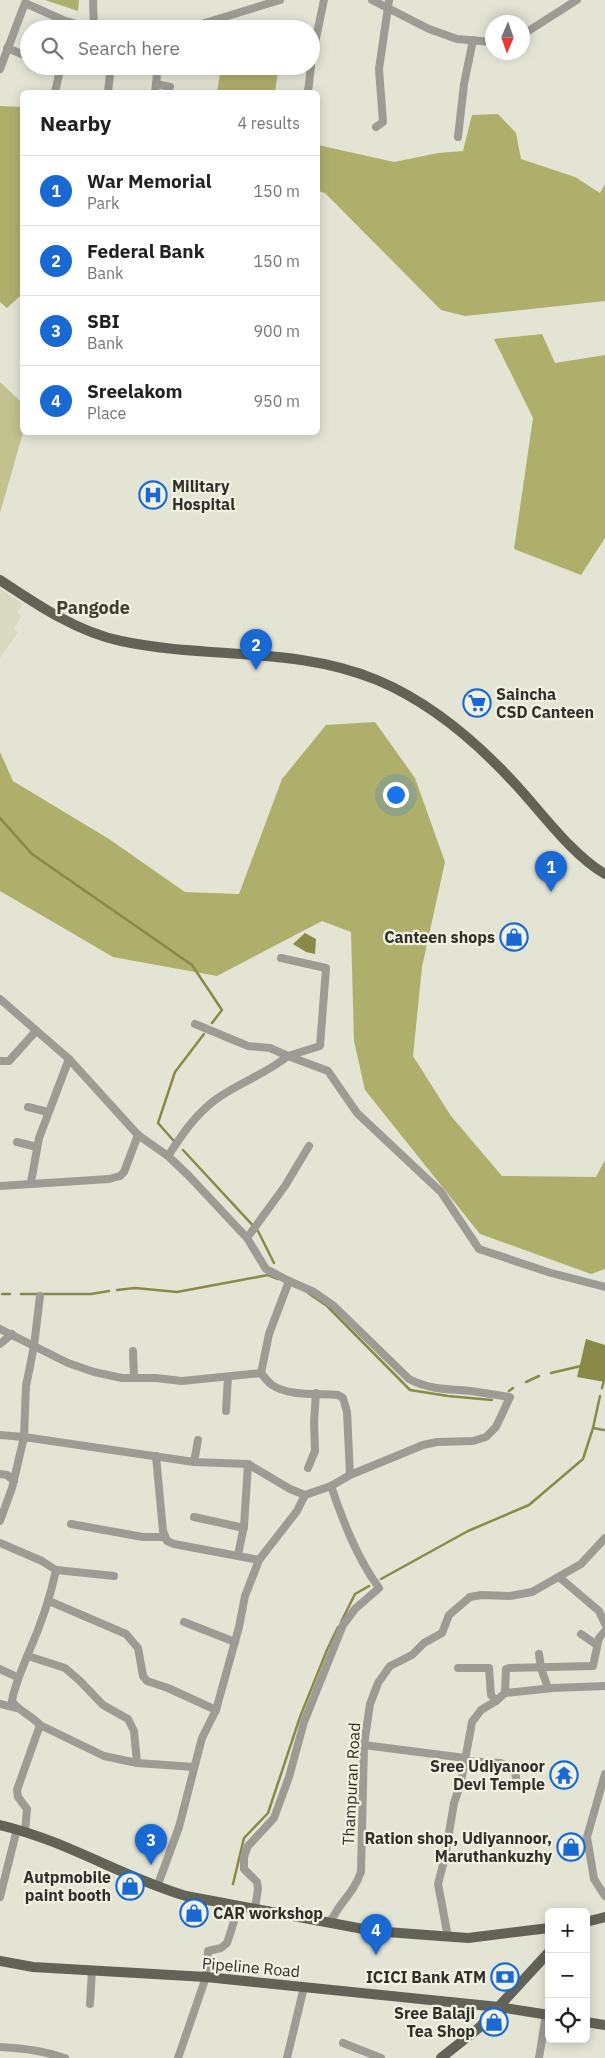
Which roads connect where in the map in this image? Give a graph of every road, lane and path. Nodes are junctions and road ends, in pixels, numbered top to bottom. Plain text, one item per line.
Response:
1 (93, 0) edge
2 (280, 0) edge
3 (324, 0) edge
4 (372, 0) edge
5 (577, 0) edge
6 (251, 4) edge
7 (388, 4) edge
8 (63, 20) edge
9 (94, 20) edge
10 (217, 20) edge
11 (320, 20) edge
12 (530, 30) edge
13 (473, 40) junction
14 (485, 41) edge
15 (8, 48) junction
16 (20, 53) edge
17 (0, 69) edge
18 (59, 75) edge
19 (110, 75) edge
20 (157, 75) edge
21 (310, 75) edge
22 (170, 87) dead end
23 (156, 88) edge
24 (55, 90) edge
25 (108, 90) edge
26 (308, 90) edge
27 (376, 127) dead end
28 (458, 137) dead end
29 (0, 580) edge
30 (605, 874) edge
31 (281, 958) dead end
32 (0, 999) edge
33 (195, 1024) dead end
34 (36, 1031) junction
35 (288, 1056) junction
36 (69, 1060) junction
37 (0, 1061) edge
38 (28, 1107) dead end
39 (48, 1112) junction
40 (138, 1136) junction
41 (17, 1142) dead end
42 (309, 1146) dead end
43 (38, 1147) junction
44 (168, 1156) junction
45 (31, 1182) junction
46 (0, 1186) edge
47 (247, 1238) junction
48 (289, 1281) junction
49 (605, 1287) edge
50 (40, 1296) dead end
51 (0, 1328) edge
52 (12, 1334) junction
53 (0, 1344) edge
54 (34, 1346) junction
55 (132, 1351) dead end
56 (261, 1374) junction
57 (228, 1377) junction
58 (134, 1378) junction
59 (316, 1393) junction
60 (226, 1411) dead end
61 (0, 1435) edge
62 (24, 1437) junction
63 (198, 1440) dead end
64 (156, 1456) junction
65 (194, 1462) junction
66 (248, 1464) junction
67 (308, 1468) dead end
68 (0, 1474) edge
69 (350, 1475) junction
70 (14, 1481) junction
71 (331, 1486) junction
72 (305, 1495) junction
73 (194, 1517) dead end
74 (0, 1521) edge
75 (71, 1524) dead end
76 (244, 1528) junction
77 (165, 1537) junction
78 (605, 1538) edge
79 (0, 1543) edge
80 (238, 1555) junction
81 (259, 1560) junction
82 (56, 1570) junction
83 (114, 1576) dead end
84 (559, 1577) junction
85 (49, 1600) junction
86 (184, 1622) dead end
87 (605, 1624) edge
88 (605, 1631) edge
89 (580, 1634) dead end
90 (235, 1642) junction
91 (597, 1644) junction
92 (539, 1654) dead end
93 (28, 1656) junction
94 (0, 1668) edge
95 (458, 1668) dead end
96 (541, 1668) junction
97 (17, 1676) junction
98 (605, 1686) edge
99 (548, 1688) junction
100 (505, 1693) junction
101 (496, 1701) junction
102 (0, 1704) edge
103 (17, 1708) junction
104 (216, 1710) junction
105 (40, 1725) junction
106 (364, 1745) junction
107 (464, 1759) junction
108 (137, 1764) junction
109 (194, 1768) junction
110 (605, 1774) edge
111 (517, 1786) dead end
112 (0, 1825) edge
113 (21, 1830) junction
114 (157, 1887) junction
115 (605, 1896) edge
116 (0, 1897) edge
117 (239, 1906) junction
118 (255, 1908) junction
119 (605, 1916) edge
120 (590, 1921) edge
121 (330, 1922) junction
122 (545, 1928) edge
123 (448, 1937) junction
124 (548, 1953) edge
125 (0, 1961) edge
126 (92, 1970) junction
127 (206, 1977) junction
128 (304, 1987) junction
129 (90, 2004) dead end
130 (499, 2007) junction
131 (545, 2015) edge
132 (590, 2023) edge
133 (605, 2025) edge
134 (545, 2029) edge
135 (343, 2043) dead end
136 (0, 2047) edge
137 (289, 2057) edge
138 (65, 2058) edge
139 (178, 2058) edge
140 (381, 2058) edge
141 (441, 2058) edge
142 (539, 2058) edge

1 - 9 street
2 - 6 street
3 - 11 street
4 - 7 street
5 - 12 street
6 - 10 street
7 - 13 street
7 - 27 street
8 - 15 street
13 - 14 street
13 - 28 street
15 - 16 street
15 - 17 street
18 - 24 street
19 - 25 street
20 - 23 street
21 - 26 street
22 - 23 street
29 - 30 main road
31 - 35 street
32 - 34 street
33 - 35 street
34 - 36 street
34 - 37 street
35 - 44 street
35 - 49 street
36 - 39 street
36 - 40 street
38 - 39 street
39 - 43 street
40 - 44 street
40 - 45 street
41 - 43 street
42 - 47 street
43 - 45 street
44 - 47 street
45 - 46 street
47 - 48 street
48 - 56 street
48 - 69 street
50 - 54 street
51 - 52 street
52 - 53 street
52 - 54 street
54 - 58 street
54 - 62 street
55 - 58 street
56 - 57 street
56 - 59 street
57 - 58 street
57 - 60 street
59 - 67 street
59 - 69 street
61 - 62 street
62 - 64 street
62 - 70 street
63 - 65 street
64 - 65 street
64 - 77 street
65 - 66 street
66 - 72 street
66 - 76 street
68 - 70 street
69 - 71 street
70 - 74 street
71 - 72 street
71 - 118 street
72 - 81 street
73 - 76 street
75 - 77 street
76 - 80 street
77 - 80 street
78 - 84 street, Thampuran Road
79 - 82 street
80 - 81 street
81 - 90 street
82 - 83 street
82 - 85 street
84 - 87 street
84 - 106 street, Thampuran Road
85 - 93 street
85 - 104 street
86 - 90 street
88 - 91 street
89 - 91 street
90 - 104 street
91 - 96 street
92 - 96 street
93 - 97 street
93 - 108 street
94 - 97 street
95 - 101 street
96 - 99 street
96 - 100 street
97 - 103 street
98 - 99 street
99 - 100 street
100 - 101 street
101 - 107 street
102 - 103 street
103 - 105 street
104 - 109 street
105 - 108 street
105 - 113 street
106 - 107 street
106 - 121 street, Thampuran Road
107 - 111 street
107 - 123 street
108 - 109 street
109 - 114 street
110 - 115 street
112 - 113 main road
113 - 114 main road
113 - 116 street
114 - 117 main road
117 - 118 main road
117 - 127 street
118 - 121 main road
119 - 120 main road
121 - 123 main road
122 - 123 main road
124 - 130 main road
125 - 126 main road, Pipeline Road
126 - 127 main road, Pipeline Road
126 - 129 street
127 - 128 main road, Pipeline Road
127 - 139 street
128 - 130 main road, Pipeline Road
128 - 137 street
130 - 131 main road, Pipeline Road
130 - 141 main road
132 - 133 main road
134 - 142 street
135 - 140 street
136 - 138 street

